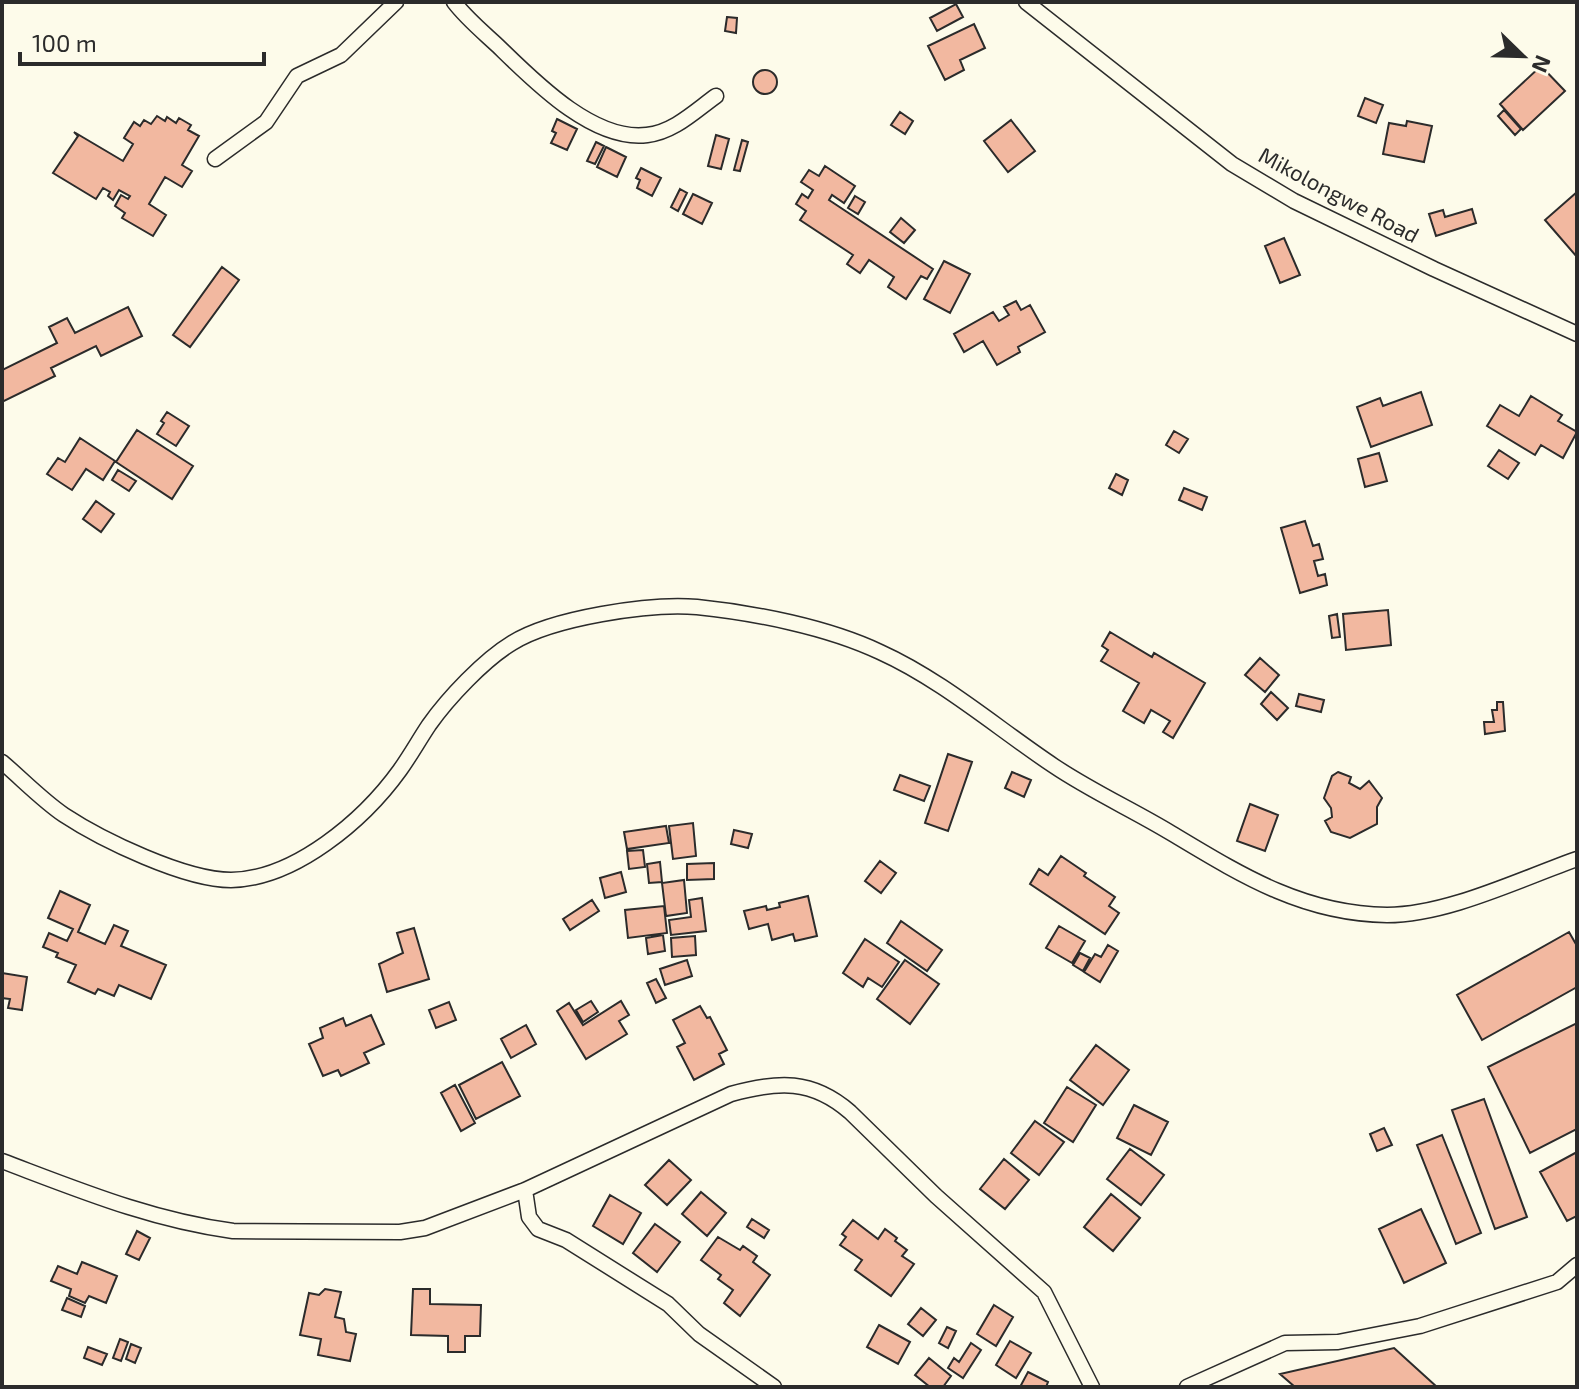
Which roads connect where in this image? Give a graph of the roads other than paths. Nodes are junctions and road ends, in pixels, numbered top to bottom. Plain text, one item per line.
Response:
1 (396, 2) edge
2 (454, 2) edge
3 (1026, 2) edge
4 (716, 96) dead end
5 (215, 159) dead end
6 (1577, 334) edge
7 (2, 762) edge
8 (1577, 859) edge
9 (2, 1161) edge
10 (525, 1190) junction
11 (1577, 1265) edge
12 (774, 1387) edge
13 (1092, 1387) edge
14 (1187, 1387) edge

1 - 5 street
2 - 4 street
3 - 6 street, Mikolongwe Road
7 - 8 street
9 - 10 street
10 - 12 street
10 - 13 street
11 - 14 street

